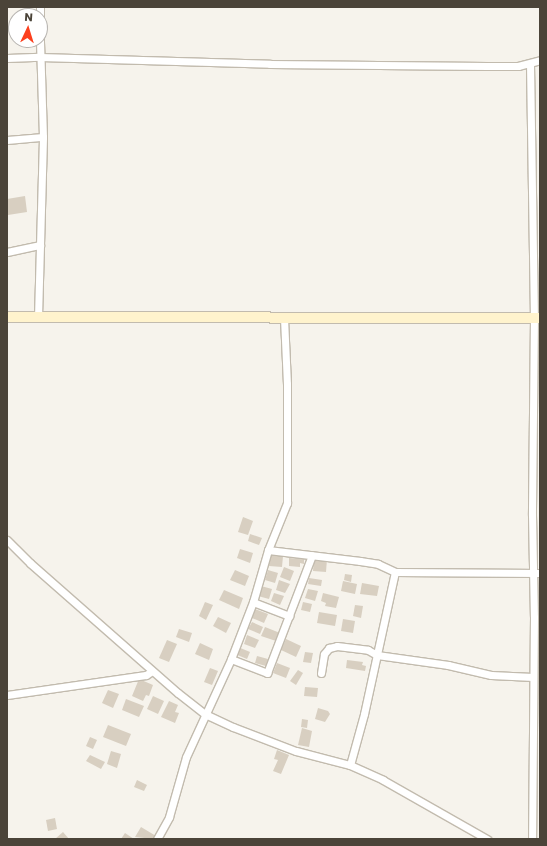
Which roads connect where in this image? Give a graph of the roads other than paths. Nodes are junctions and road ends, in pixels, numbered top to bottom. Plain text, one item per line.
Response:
1 (40, 48) edge
2 (40, 57) junction
3 (7, 58) edge
4 (540, 60) edge
5 (530, 64) junction
6 (43, 137) junction
7 (7, 140) edge
8 (40, 246) junction
9 (7, 252) edge
10 (7, 317) edge
11 (38, 317) junction
12 (284, 318) junction
13 (537, 318) edge
14 (7, 540) edge
15 (268, 550) junction
16 (312, 555) junction
17 (395, 572) junction
18 (536, 573) edge
19 (253, 602) junction
20 (289, 616) junction
21 (378, 655) junction
22 (231, 659) junction
23 (152, 671) junction
24 (321, 673) dead end
25 (533, 677) junction
26 (7, 695) edge
27 (205, 714) junction
28 (350, 765) junction
29 (157, 839) edge
30 (487, 839) edge
31 (532, 839) edge

1 - 2 street
2 - 3 street
2 - 5 street
2 - 6 street
4 - 5 street
5 - 13 street
6 - 7 street
6 - 8 street
8 - 9 street
8 - 11 street
10 - 11 street
11 - 12 street
12 - 13 street
12 - 15 street
13 - 18 street
14 - 23 street
15 - 16 street
15 - 19 street
16 - 17 street
16 - 20 street
17 - 18 street
17 - 21 street
18 - 25 street
19 - 20 street
19 - 22 street
20 - 22 street
21 - 24 street
21 - 25 street
21 - 28 street
22 - 27 street
23 - 26 street
23 - 27 street
25 - 31 street
27 - 28 street
27 - 29 street
28 - 30 street

